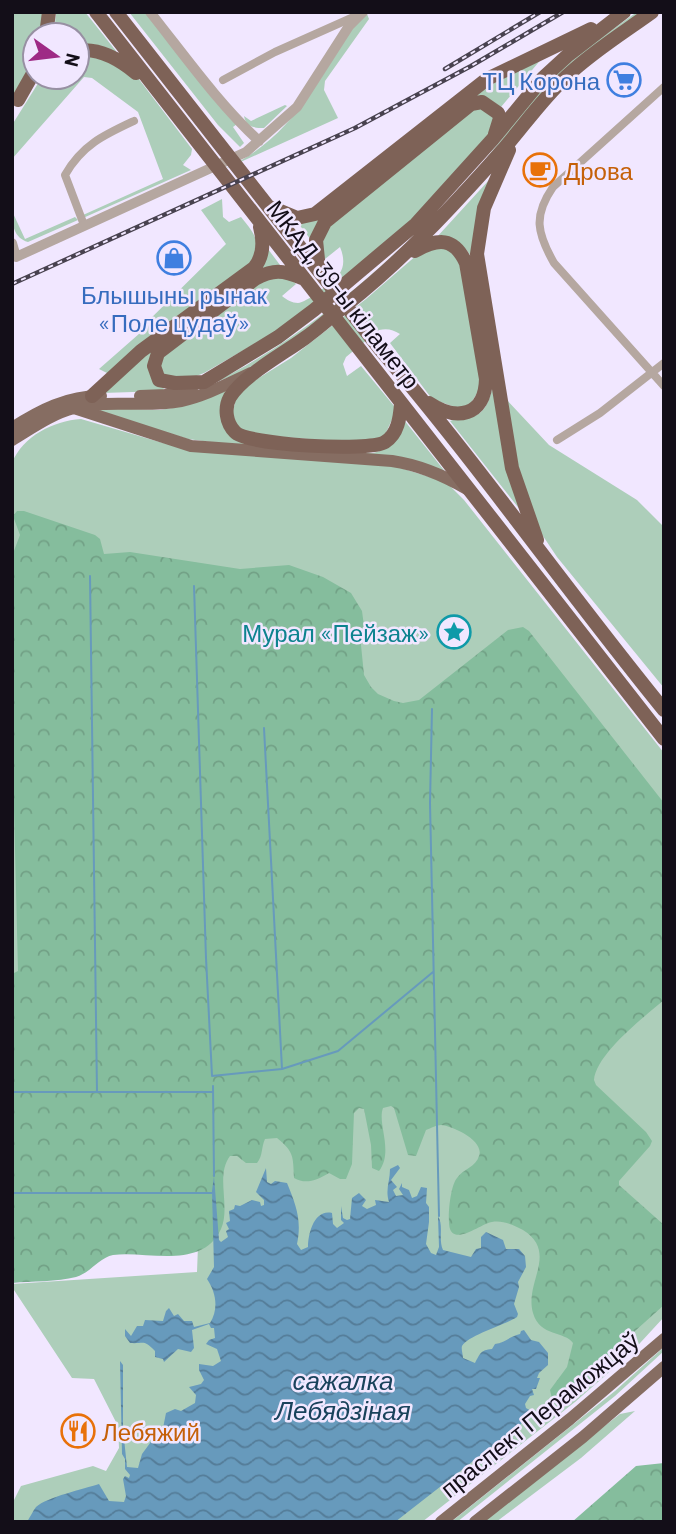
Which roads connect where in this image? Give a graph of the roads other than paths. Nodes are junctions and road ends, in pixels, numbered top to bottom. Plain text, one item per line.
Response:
1 (96, 12) edge
2 (116, 12) edge
3 (150, 12) edge
4 (652, 12) edge
5 (362, 13) edge
6 (622, 14) edge
7 (91, 51) edge
8 (223, 80) dead end
9 (664, 87) edge
10 (157, 90) junction
11 (134, 121) dead end
12 (515, 136) junction
13 (492, 140) junction
14 (260, 141) junction
15 (55, 174) dead end
16 (65, 175) junction
17 (265, 202) junction
18 (252, 215) junction
19 (84, 225) junction
20 (12, 243) edge
21 (404, 256) junction
22 (14, 257) edge
23 (320, 272) junction
24 (306, 281) junction
25 (664, 363) edge
26 (261, 368) junction
27 (651, 372) junction
28 (204, 382) junction
29 (664, 386) edge
30 (92, 396) junction
31 (422, 398) junction
32 (401, 404) junction
33 (74, 408) junction
34 (12, 428) edge
35 (12, 440) edge
36 (557, 440) dead end
37 (470, 491) junction
38 (545, 560) junction
39 (664, 710) edge
40 (664, 739) edge
41 (664, 1339) edge
42 (664, 1367) edge
43 (441, 1522) edge
44 (475, 1522) edge

1 - 10 highway, МКАД, 39-ы кіламетр
2 - 17 highway, МКАД, 39-ы кіламетр
3 - 14 street
4 - 12 highway
5 - 8 street
5 - 14 street
6 - 13 highway
6 - 17 highway
7 - 10 highway
9 - 27 street
10 - 18 highway, МКАД, 39-ы кіламетр
11 - 16 street
12 - 21 highway
12 - 38 highway
13 - 23 highway
13 - 28 highway
14 - 19 street
15 - 16 street
16 - 19 street
17 - 23 highway, МКАД, 39-ы кіламетр
18 - 24 highway, МКАД, 39-ы кіламетр
18 - 30 highway
19 - 22 street
20 - 22 street
21 - 26 highway
21 - 31 highway
23 - 31 highway, МКАД, 39-ы кіламетр
24 - 28 highway
24 - 32 highway, МКАД, 39-ы кіламетр
25 - 27 street
26 - 32 highway
26 - 33 main road
27 - 29 street
27 - 36 street
28 - 30 main road
30 - 34 main road
31 - 38 highway, МКАД, 39-ы кіламетр
32 - 37 highway, МКАД, 39-ы кіламетр
33 - 35 main road
33 - 37 main road
37 - 40 highway, МКАД, 39-ы кіламетр
38 - 39 highway, МКАД, 39-ы кіламетр
41 - 43 main road, праспект Пераможцаў
42 - 44 main road, праспект Пераможцаў

